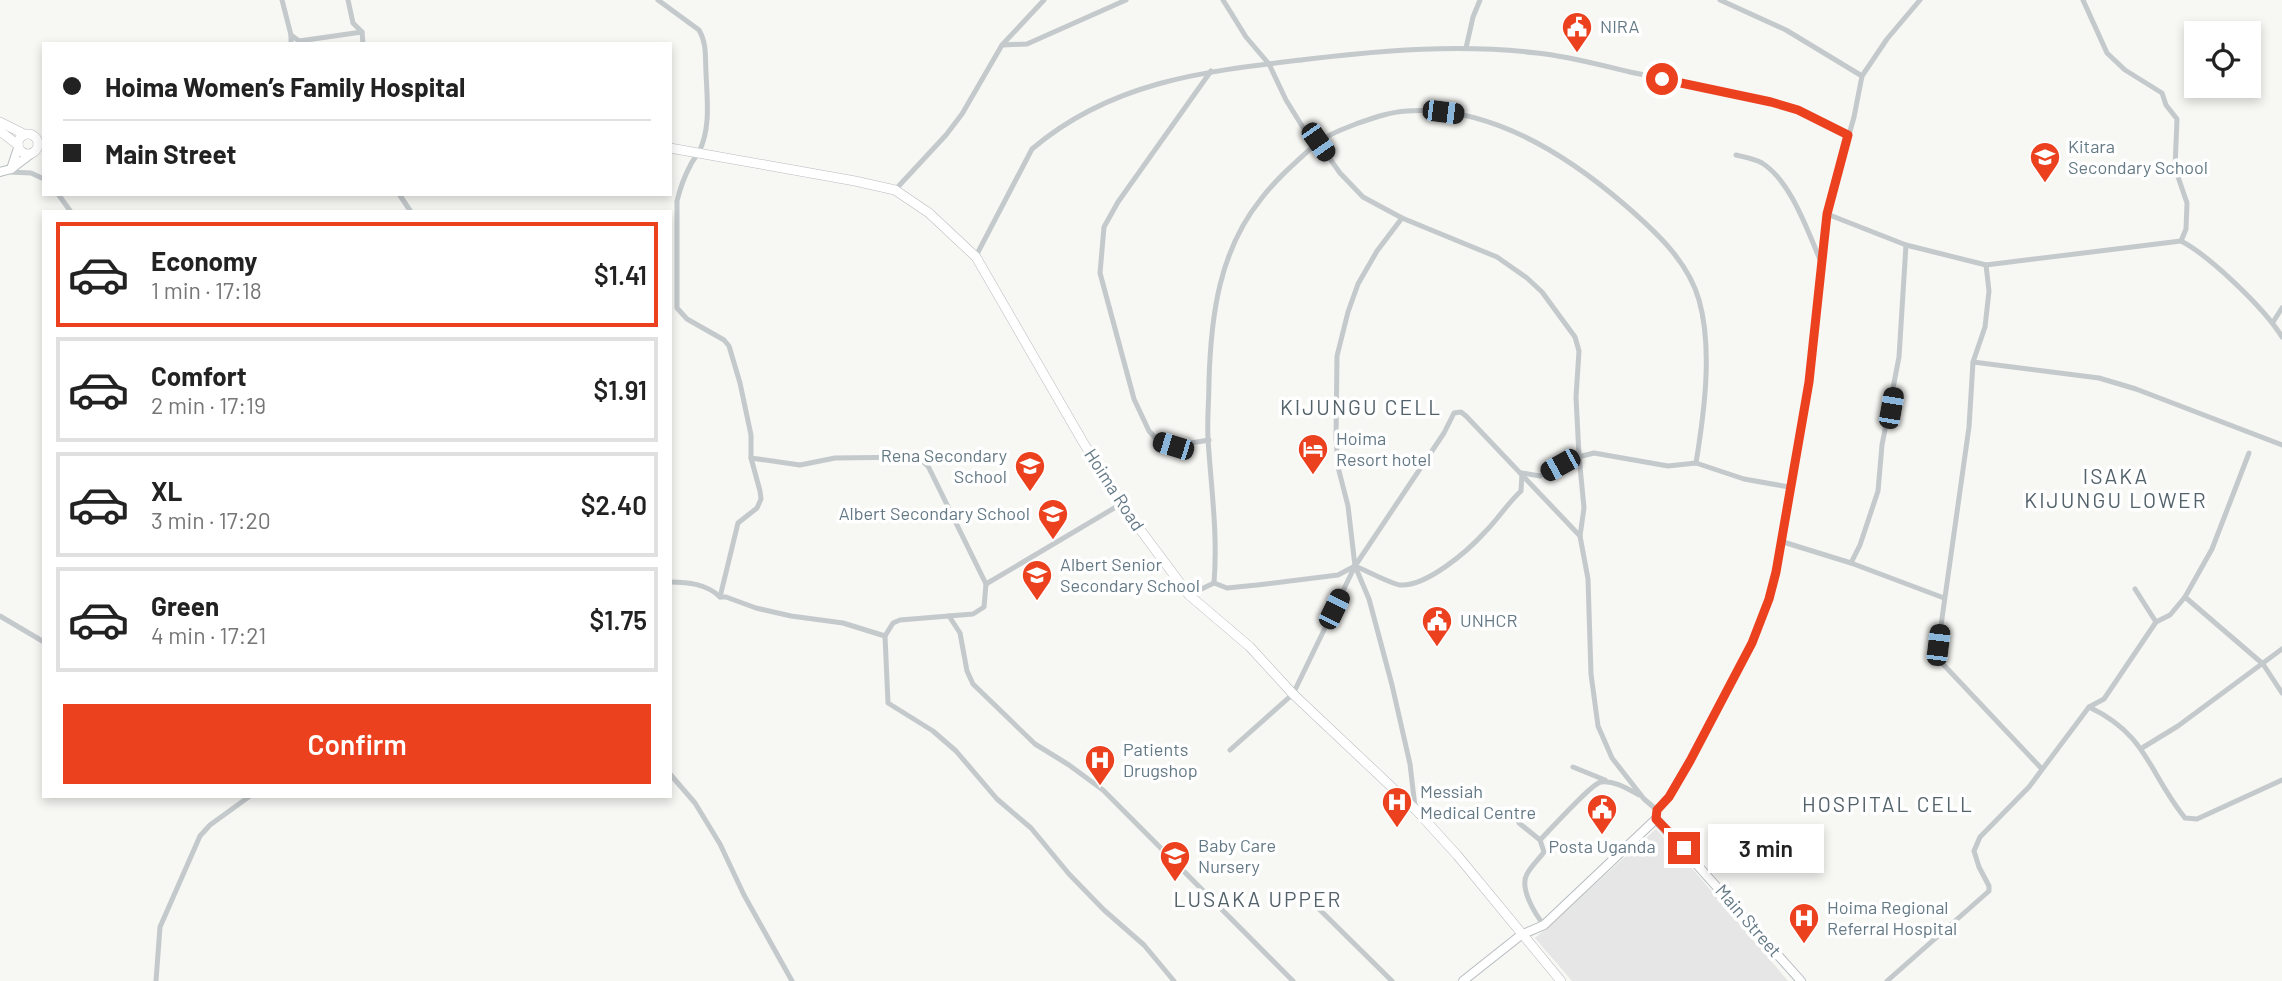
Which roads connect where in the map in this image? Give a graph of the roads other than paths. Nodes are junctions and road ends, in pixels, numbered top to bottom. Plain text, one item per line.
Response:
1 (282, 0) edge
2 (348, 0) edge
3 (658, 0) edge
4 (1044, 0) edge
5 (1126, 0) edge
6 (1223, 0) edge
7 (1480, 0) edge
8 (1720, 0) edge
9 (1920, 0) edge
10 (2083, 0) edge
11 (362, 32) junction
12 (291, 35) junction
13 (291, 42) edge
14 (363, 42) edge
15 (1002, 44) junction
16 (1466, 48) junction
17 (1269, 64) junction
18 (1211, 71) junction
19 (1862, 76) junction
20 (0, 122) edge
21 (0, 131) edge
22 (24, 134) junction
23 (1848, 135) junction
24 (1318, 142) junction
25 (18, 146) junction
26 (672, 148) edge
27 (38, 149) edge
28 (699, 153) junction
29 (1736, 155) dead end
30 (5, 171) edge
31 (42, 177) edge
32 (895, 190) junction
33 (1827, 214) junction
34 (1402, 218) junction
35 (2181, 241) junction
36 (1906, 245) junction
37 (976, 257) junction
38 (1822, 265) junction
39 (1986, 265) junction
40 (2282, 308) edge
41 (2273, 322) junction
42 (2282, 337) edge
43 (1973, 362) junction
44 (1209, 440) junction
45 (2282, 445) edge
46 (2249, 453) dead end
47 (1579, 456) junction
48 (751, 458) junction
49 (1696, 463) junction
50 (1522, 473) junction
51 (1789, 487) junction
52 (1122, 504) junction
53 (1580, 536) junction
54 (1780, 541) junction
55 (1851, 563) junction
56 (1355, 566) junction
57 (672, 582) edge
58 (1213, 583) junction
59 (986, 584) junction
60 (2135, 589) dead end
61 (1189, 596) junction
62 (720, 597) junction
63 (2186, 597) junction
64 (1944, 598) junction
65 (0, 616) edge
66 (949, 616) junction
67 (2156, 622) junction
68 (885, 636) junction
69 (42, 641) edge
70 (2282, 649) edge
71 (2263, 664) junction
72 (2282, 693) edge
73 (1293, 694) junction
74 (2089, 707) junction
75 (2142, 748) junction
76 (1230, 750) dead end
77 (1573, 767) dead end
78 (2041, 768) junction
79 (672, 776) edge
80 (2282, 780) edge
81 (1612, 782) junction
82 (1642, 796) junction
83 (247, 798) edge
84 (1416, 810) junction
85 (1656, 815) junction
86 (1519, 823) dead end
87 (1540, 840) junction
88 (1314, 904) dead end
89 (1544, 925) junction
90 (1521, 935) junction
91 (156, 981) edge
92 (792, 981) edge
93 (1174, 981) edge
94 (1293, 981) edge
95 (1392, 981) edge
96 (1463, 981) edge
97 (1561, 981) edge
98 (1801, 981) edge
99 (1887, 981) edge

1 - 12 street
2 - 11 street
3 - 28 street
4 - 15 street
5 - 15 street
6 - 17 street
7 - 16 street
8 - 19 street
9 - 19 street
10 - 35 street
11 - 12 street
11 - 14 street
12 - 13 street
15 - 32 street
16 - 17 street
16 - 23 street
17 - 18 street
17 - 24 street
18 - 37 street
18 - 44 street
19 - 23 street
20 - 22 main road
21 - 25 main road
22 - 25 main road
22 - 27 main road
23 - 33 street
24 - 34 street
24 - 44 street
24 - 49 street
25 - 27 main road
25 - 30 street
26 - 28 main road, Hoima Road
27 - 30 street
28 - 32 main road, Hoima Road
28 - 48 street
29 - 38 street
30 - 31 street
32 - 37 main road, Hoima Road
33 - 36 street
33 - 38 street
34 - 47 street
34 - 56 street
35 - 39 street
35 - 41 street
36 - 39 street
36 - 55 street
37 - 52 main road, Hoima Road
38 - 51 street
39 - 43 street
40 - 41 street
41 - 42 street
43 - 45 street
43 - 64 street
44 - 58 street
46 - 63 street
47 - 49 street
47 - 50 street
47 - 53 street
48 - 59 street
48 - 62 street
49 - 51 street
50 - 53 street
50 - 56 street
50 - 56 street
51 - 54 street
52 - 59 street
52 - 61 main road, Hoima Road
53 - 82 street
54 - 55 street
54 - 85 street
55 - 64 street
56 - 58 street
56 - 73 street
56 - 84 street
57 - 62 street
58 - 61 street
59 - 66 street
60 - 67 street
61 - 73 main road, Hoima Road
62 - 68 street
63 - 67 street
63 - 71 street
64 - 78 street
65 - 69 street
66 - 68 street
66 - 94 street
67 - 74 street
68 - 93 street
70 - 71 street
71 - 72 street
71 - 75 street
73 - 76 street
73 - 84 main road, Hoima Road
74 - 75 street
74 - 78 street
75 - 80 street
77 - 81 street
78 - 99 street
79 - 92 street
81 - 82 street
81 - 87 street
82 - 85 street
83 - 91 street
84 - 90 main road, Hoima Road
85 - 89 street
85 - 98 street, Main Street
86 - 87 street
87 - 89 street
88 - 95 street
89 - 90 street
90 - 96 street
90 - 97 main road, Hoima Road

